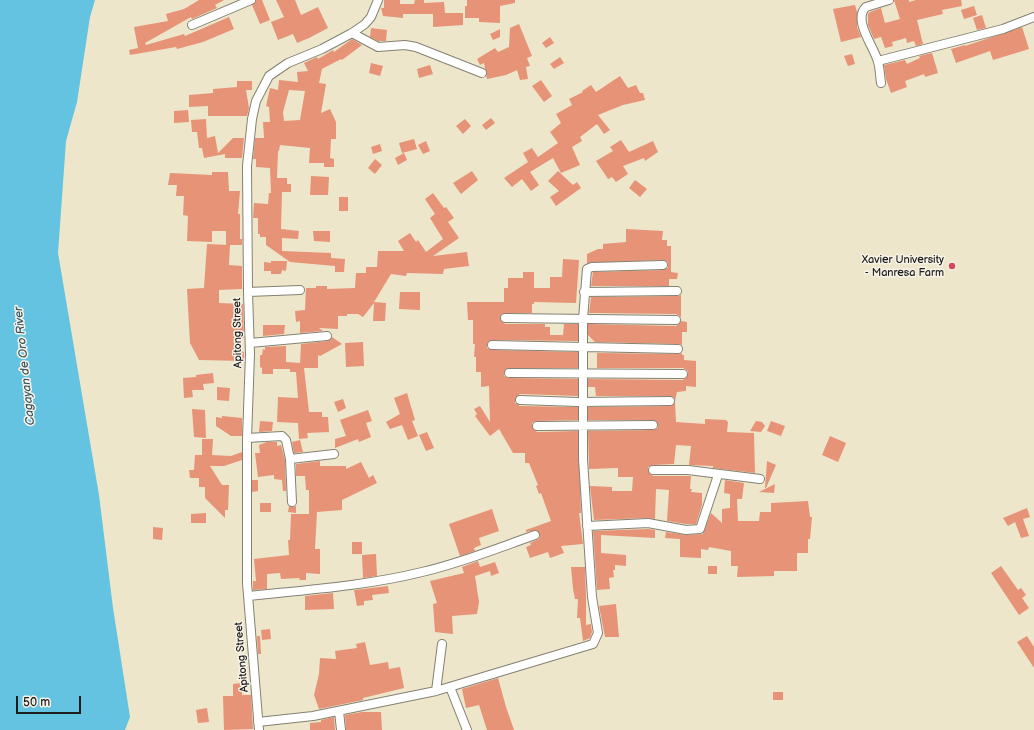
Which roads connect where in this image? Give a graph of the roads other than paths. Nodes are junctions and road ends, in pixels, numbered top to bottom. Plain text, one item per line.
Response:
1 (251, 0) edge
2 (369, 0) edge
3 (378, 0) edge
4 (889, 0) edge
5 (375, 10) junction
6 (1034, 17) edge
7 (192, 25) dead end
8 (352, 33) junction
9 (878, 61) junction
10 (482, 72) dead end
11 (881, 83) dead end
12 (663, 266) dead end
13 (300, 290) dead end
14 (677, 291) dead end
15 (248, 292) junction
16 (584, 292) junction
17 (505, 318) dead end
18 (583, 319) junction
19 (676, 320) dead end
20 (327, 336) dead end
21 (250, 343) junction
22 (492, 345) dead end
23 (584, 346) junction
24 (678, 348) dead end
25 (509, 373) dead end
26 (584, 373) junction
27 (683, 374) dead end
28 (520, 400) dead end
29 (670, 401) dead end
30 (584, 402) junction
31 (653, 425) dead end
32 (537, 426) dead end
33 (583, 426) junction
34 (247, 438) junction
35 (334, 454) dead end
36 (290, 459) junction
37 (653, 470) dead end
38 (718, 475) junction
39 (760, 479) dead end
40 (292, 502) dead end
41 (587, 526) junction
42 (535, 535) dead end
43 (248, 596) junction
44 (442, 644) dead end
45 (450, 687) junction
46 (436, 691) junction
47 (339, 711) junction
48 (259, 726) edge
49 (341, 730) edge
50 (467, 730) edge

1 - 7 street
2 - 5 street
3 - 5 street, Apitong Street
4 - 9 street
5 - 8 street, Apitong Street
6 - 9 street
8 - 10 street
8 - 15 street, Apitong Street
9 - 11 street
12 - 16 street
13 - 15 street
14 - 16 street
15 - 21 street, Apitong Street
16 - 18 street
17 - 18 street
18 - 19 street
18 - 23 street
20 - 21 street
21 - 34 street, Apitong Street
22 - 23 street
23 - 24 street
23 - 26 street
25 - 26 street
26 - 27 street
26 - 30 street
28 - 30 street
29 - 30 street
30 - 33 street
31 - 33 street
32 - 33 street
33 - 41 street
34 - 36 street
34 - 43 street, Apitong Street
35 - 36 street
36 - 40 street
37 - 38 street
38 - 39 street
38 - 41 street
41 - 45 street
42 - 43 street
43 - 48 street, Apitong Street
44 - 46 street
45 - 46 street
45 - 50 street
46 - 47 street
47 - 48 street
47 - 49 street

